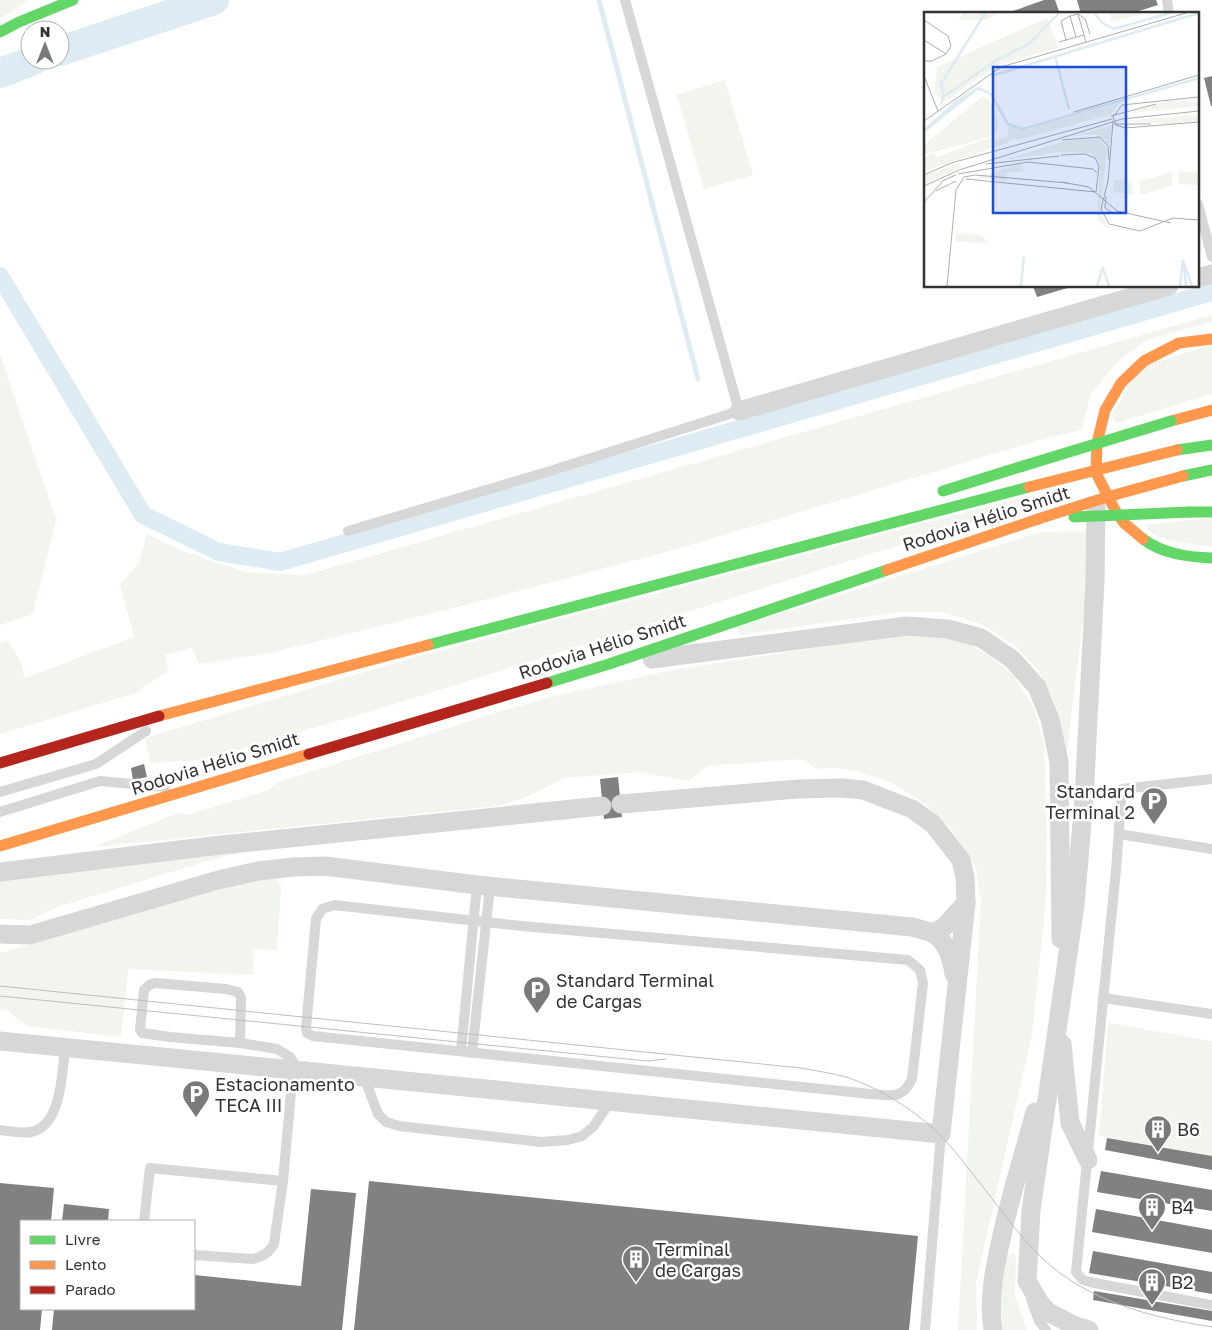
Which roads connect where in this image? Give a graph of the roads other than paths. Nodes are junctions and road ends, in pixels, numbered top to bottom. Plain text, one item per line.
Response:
1 (73, 0) edge
2 (625, 0) edge
3 (0, 32) edge
4 (1200, 212) edge
5 (1212, 257) edge
6 (1162, 288) edge
7 (1212, 337) edge
8 (1212, 410) edge
9 (739, 411) junction
10 (1212, 445) edge
11 (1212, 470) edge
12 (1096, 474) junction
13 (931, 495) dead end
14 (1212, 512) edge
15 (1038, 519) junction
16 (348, 531) dead end
17 (812, 532) dead end
18 (1212, 558) edge
19 (732, 565) junction
20 (609, 664) junction
21 (174, 712) junction
22 (0, 763) edge
23 (1212, 779) edge
24 (189, 790) junction
25 (0, 792) edge
26 (0, 812) edge
27 (1119, 834) junction
28 (0, 846) edge
29 (1212, 849) edge
30 (0, 872) edge
31 (483, 886) junction
32 (966, 903) junction
33 (473, 921) junction
34 (486, 922) junction
35 (932, 933) junction
36 (0, 934) edge
37 (30, 935) junction
38 (0, 945) edge
39 (956, 990) junction
40 (1103, 998) junction
41 (1060, 1007) junction
42 (1212, 1014) edge
43 (151, 1035) junction
44 (1056, 1038) junction
45 (0, 1041) edge
46 (240, 1042) junction
47 (65, 1048) junction
48 (466, 1052) junction
49 (143, 1055) junction
50 (296, 1071) junction
51 (364, 1077) junction
52 (612, 1099) junction
53 (0, 1130) edge
54 (940, 1134) junction
55 (1088, 1160) junction
56 (283, 1181) junction
57 (144, 1220) edge
58 (195, 1255) edge
59 (1027, 1281) junction
60 (1212, 1305) edge
61 (925, 1330) edge
62 (993, 1330) edge
63 (1046, 1330) edge
64 (1089, 1330) edge

1 - 3 main road
2 - 9 lane
4 - 5 lane
6 - 9 street
7 - 12 main road
8 - 13 main road, bridge
9 - 16 lane
10 - 19 main road, Rodovia Hélio Smidt, bridge
11 - 15 main road, Rodovia Hélio Smidt, bridge
12 - 18 main road
12 - 41 street
14 - 15 main road, bridge
15 - 20 main road, Rodovia Hélio Smidt
17 - 19 main road
19 - 21 main road, Rodovia Hélio Smidt
20 - 24 main road, Rodovia Hélio Smidt
20 - 41 street
21 - 22 main road, Rodovia Hélio Smidt
21 - 25 lane
23 - 27 lane
24 - 26 lane
24 - 28 main road, Rodovia Hélio Smidt
27 - 29 lane
27 - 40 lane
30 - 32 street
31 - 33 lane
31 - 34 lane
31 - 35 street
31 - 37 street
32 - 35 street
32 - 39 street
33 - 34 lane
33 - 48 lane
33 - 48 lane
34 - 48 lane
34 - 48 lane
35 - 39 street
36 - 37 street
37 - 38 lane
39 - 54 street
40 - 42 lane
40 - 55 lane
41 - 44 street
41 - 55 street
43 - 46 lane
43 - 46 lane
43 - 49 lane
44 - 59 street
44 - 62 street
45 - 47 street
46 - 50 lane
47 - 49 street
47 - 53 lane
49 - 50 street
50 - 51 street
50 - 56 lane
51 - 52 street
51 - 52 lane
52 - 54 street
54 - 61 lane
55 - 60 lane
56 - 57 lane
56 - 58 lane
59 - 63 lane
59 - 64 street

